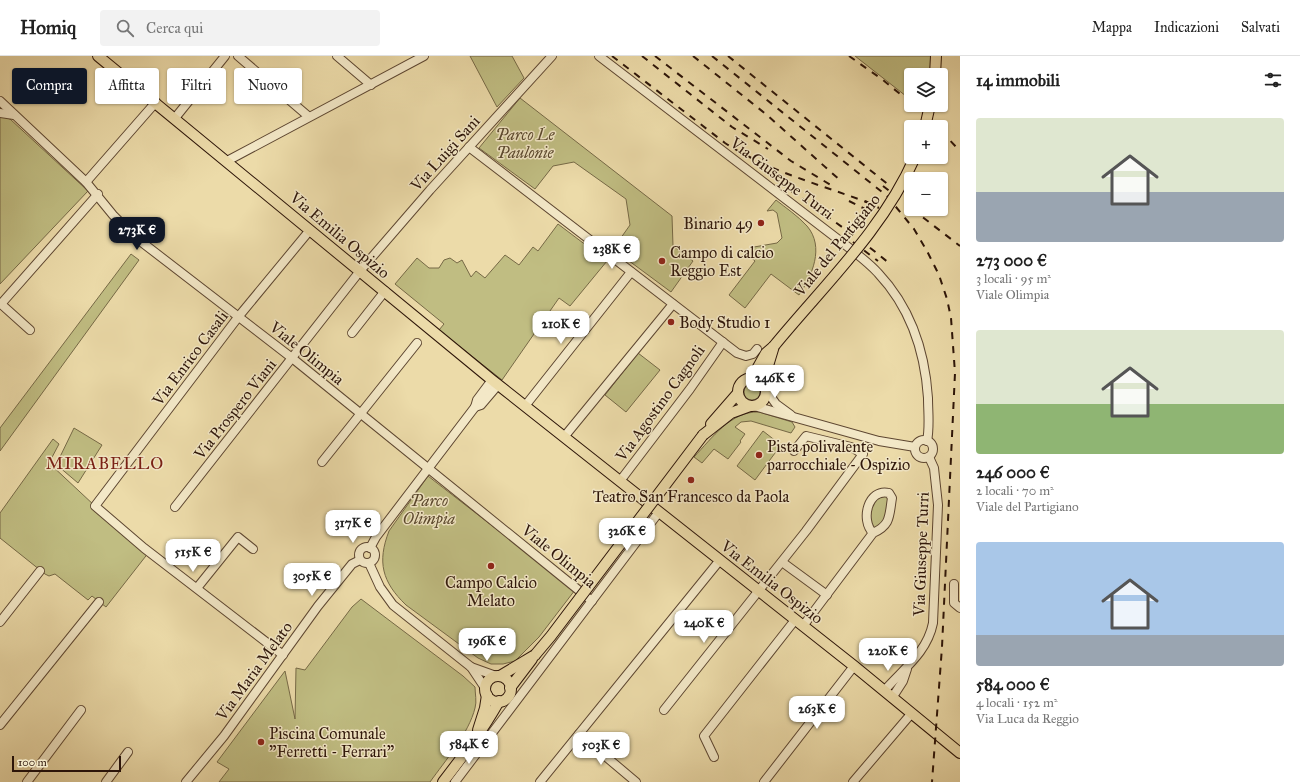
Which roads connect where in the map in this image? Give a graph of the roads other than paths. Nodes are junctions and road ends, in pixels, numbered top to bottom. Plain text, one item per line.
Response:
1 (98, 56) edge
2 (224, 56) edge
3 (238, 56) edge
4 (337, 56) edge
5 (424, 56) edge
6 (552, 56) edge
7 (599, 56) edge
8 (936, 56) edge
9 (113, 68) edge
10 (935, 68) edge
11 (371, 85) junction
12 (0, 101) edge
13 (154, 104) edge
14 (158, 104) edge
15 (0, 112) edge
16 (15, 116) junction
17 (308, 116) junction
18 (175, 118) junction
19 (469, 147) junction
20 (227, 161) junction
21 (912, 164) edge
22 (86, 182) junction
23 (98, 194) junction
24 (310, 230) junction
25 (360, 271) junction
26 (631, 272) junction
27 (385, 291) junction
28 (0, 304) edge
29 (673, 304) junction
30 (239, 316) junction
31 (30, 330) dead end
32 (352, 333) dead end
33 (722, 342) junction
34 (417, 343) dead end
35 (774, 346) junction
36 (757, 349) dead end
37 (292, 358) junction
38 (752, 378) junction
39 (495, 383) junction
40 (765, 387) junction
41 (738, 393) junction
42 (526, 406) junction
43 (752, 406) junction
44 (360, 414) junction
45 (791, 416) junction
46 (703, 435) junction
47 (564, 437) junction
48 (927, 441) junction
49 (915, 447) junction
50 (794, 451) dead end
51 (929, 457) junction
52 (322, 462) dead end
53 (427, 468) junction
54 (620, 482) junction
55 (175, 507) dead end
56 (659, 512) junction
57 (873, 533) junction
58 (370, 548) junction
59 (253, 549) dead end
60 (360, 560) junction
61 (720, 560) junction
62 (782, 562) junction
63 (369, 563) junction
64 (40, 571) dead end
65 (954, 584) dead end
66 (196, 588) junction
67 (759, 591) junction
68 (827, 595) junction
69 (592, 601) junction
70 (99, 602) dead end
71 (960, 608) edge
72 (0, 622) edge
73 (799, 623) junction
74 (282, 655) junction
75 (535, 655) junction
76 (854, 666) junction
77 (471, 667) junction
78 (907, 669) junction
79 (498, 676) junction
80 (510, 688) junction
81 (884, 691) junction
82 (486, 692) junction
83 (892, 698) junction
84 (499, 701) junction
85 (81, 710) dead end
86 (664, 710) dead end
87 (911, 714) junction
88 (0, 726) edge
89 (476, 734) junction
90 (579, 734) junction
91 (128, 752) dead end
92 (960, 753) edge
93 (714, 757) dead end
94 (627, 775) junction
95 (27, 782) edge
96 (106, 782) edge
97 (186, 782) edge
98 (443, 782) edge
99 (455, 782) edge
100 (540, 782) edge
101 (621, 782) edge
102 (636, 782) edge
103 (765, 782) edge
104 (854, 782) edge

1 - 9 main road, Via Emilia Ospizio
2 - 18 street
3 - 17 street
4 - 11 street
5 - 11 street
6 - 19 street, Via Luigi Sani
7 - 48 street, Via Giuseppe Turri
8 - 10 main road
11 - 17 street
12 - 16 street, Viale Olimpia
13 - 22 street
14 - 18 main road, Via Emilia Ospizio
15 - 16 street, Viale Olimpia
16 - 22 street, Viale Olimpia
17 - 20 street
18 - 20 main road, Via Emilia Ospizio
19 - 25 street, Via Luigi Sani
19 - 26 street
20 - 24 main road, Via Emilia Ospizio
21 - 35 main road, Viale del Partigiano, bridge
22 - 23 street, Viale Olimpia
23 - 28 street
23 - 30 street, Viale Olimpia
24 - 25 main road, Via Emilia Ospizio
24 - 30 street, Via Enrico Casali
25 - 27 main road, Via Emilia Ospizio
25 - 37 street, Via Prospero Viani
26 - 29 street
26 - 42 street
27 - 32 street
27 - 39 main road, Via Emilia Ospizio
28 - 31 street
29 - 33 street
29 - 47 street
30 - 37 street, Viale Olimpia
30 - 66 street, Via Enrico Casali
33 - 36 street
33 - 54 street, Via Agostino Cagnoli
34 - 44 street
35 - 38 main road, Viale del Partigiano
35 - 40 main road, Viale del Partigiano
37 - 44 street, Viale Olimpia
37 - 55 street, Via Prospero Viani
38 - 40 main road
38 - 41 main road, Viale del Partigiano
39 - 42 main road, Via Emilia Ospizio
39 - 53 street
40 - 43 main road, Viale del Partigiano
40 - 45 street
41 - 43 main road
41 - 46 main road, Viale del Partigiano
42 - 47 main road, Via Emilia Ospizio
43 - 45 street
43 - 46 main road, Viale del Partigiano
44 - 52 street
44 - 53 street, Viale Olimpia
45 - 49 street
46 - 75 main road, Viale del Partigiano, bridge
47 - 54 main road, Via Emilia Ospizio
48 - 49 street
48 - 51 street
49 - 51 street
50 - 62 street
51 - 78 street, Via Giuseppe Turri
53 - 58 street
53 - 69 street, Viale Olimpia
54 - 56 main road, Via Emilia Ospizio
56 - 61 main road, Via Emilia Ospizio
56 - 69 street
57 - 57 street
57 - 68 street
58 - 60 street
58 - 63 street
59 - 66 street
60 - 63 street
60 - 74 street, Via Maria Melato
61 - 67 main road, Via Emilia Ospizio
61 - 90 street
62 - 67 street
62 - 68 street
63 - 77 street
64 - 72 street
65 - 71 street
66 - 74 street
67 - 73 main road, Via Emilia Ospizio
67 - 86 street
68 - 73 street
69 - 99 street
70 - 88 street
73 - 76 main road, Via Emilia Ospizio
73 - 93 street
74 - 97 street, Via Maria Melato
75 - 79 main road, Viale del Partigiano
75 - 80 main road, Viale del Partigiano
76 - 81 main road, Via Emilia Ospizio
76 - 103 street
77 - 79 street
77 - 82 street
78 - 81 street, Via Giuseppe Turri
78 - 83 street, Via Giuseppe Turri
79 - 80 main road
79 - 82 main road, Viale del Partigiano
80 - 84 main road, Viale del Partigiano
81 - 83 main road, Via Emilia Ospizio
82 - 84 main road
82 - 89 main road, Viale del Partigiano
83 - 87 main road, Via Emilia Ospizio
84 - 89 main road, Viale del Partigiano
85 - 95 street
87 - 92 main road, Via Emilia Ospizio
87 - 104 street
89 - 98 main road, Viale del Partigiano
90 - 94 street
90 - 100 street
91 - 96 street
94 - 101 street
94 - 102 street

